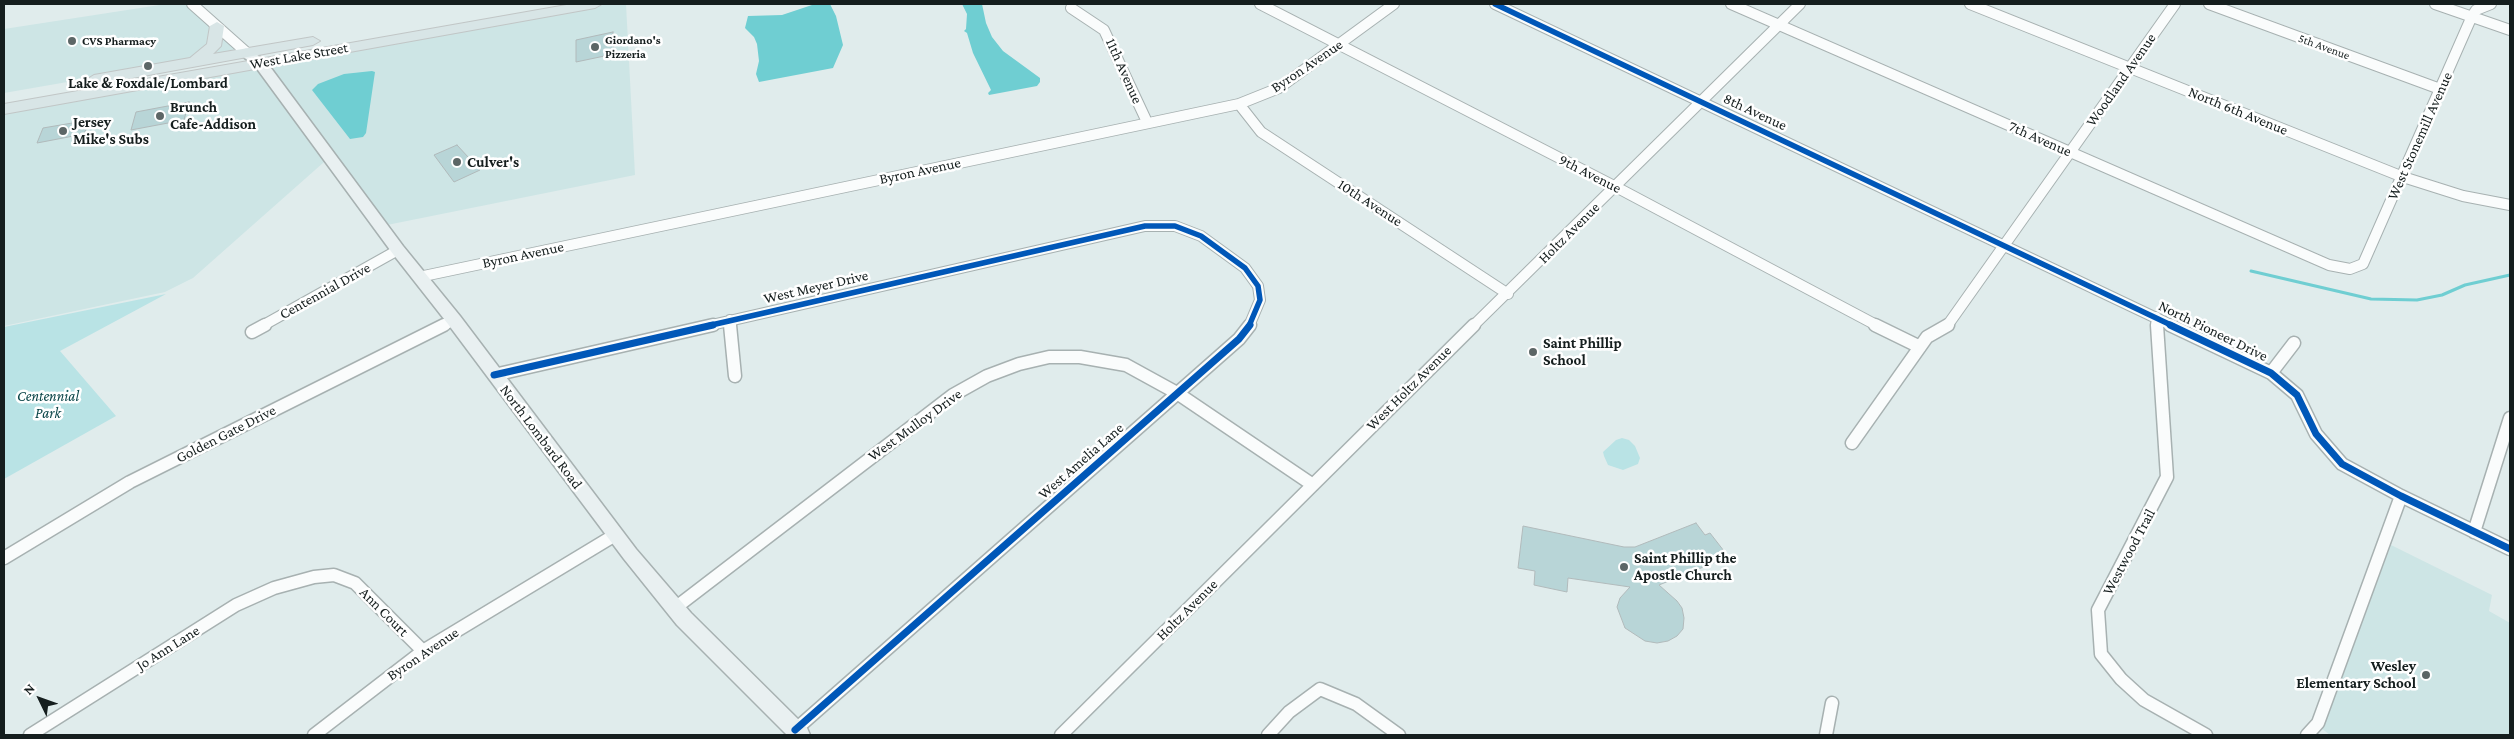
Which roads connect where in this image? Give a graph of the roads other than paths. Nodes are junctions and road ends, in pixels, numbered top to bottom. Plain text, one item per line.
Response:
1 (192, 4) edge
2 (537, 4) edge
3 (595, 4) edge
4 (1260, 4) edge
5 (1394, 4) edge
6 (1495, 4) edge
7 (1731, 4) edge
8 (1800, 4) edge
9 (1970, 4) edge
10 (2175, 4) edge
11 (2209, 4) edge
12 (2435, 4) edge
13 (2491, 4) edge
14 (1071, 8) dead end
15 (2472, 16) junction
16 (1779, 25) junction
17 (217, 26) junction
18 (2510, 30) edge
19 (1338, 46) junction
20 (246, 52) junction
21 (195, 61) junction
22 (260, 64) junction
23 (2129, 68) junction
24 (2440, 89) junction
25 (4, 96) edge
26 (1702, 101) junction
27 (1239, 104) junction
28 (4, 109) edge
29 (1147, 122) junction
30 (2070, 152) junction
31 (2403, 177) junction
32 (1616, 187) junction
33 (2510, 205) edge
34 (1145, 226) joint
35 (2004, 245) junction
36 (398, 250) junction
37 (2350, 269) joint
38 (419, 277) junction
39 (1508, 294) junction
40 (2156, 316) junction
41 (454, 320) junction
42 (730, 320) junction
43 (252, 332) dead end
44 (2294, 343) dead end
45 (1920, 347) junction
46 (2271, 373) junction
47 (494, 375) junction
48 (735, 376) dead end
49 (1177, 393) junction
50 (2510, 418) edge
51 (1852, 443) dead end
52 (1313, 484) junction
53 (2401, 496) junction
54 (2474, 532) junction
55 (615, 535) junction
56 (2510, 549) edge
57 (4, 558) edge
58 (314, 577) joint
59 (675, 608) junction
60 (423, 651) junction
61 (1832, 703) dead end
62 (798, 733) edge
63 (30, 735) edge
64 (314, 735) edge
65 (1061, 735) edge
66 (1268, 735) edge
67 (1399, 735) edge
68 (1826, 735) edge
69 (2206, 735) edge
70 (2307, 735) edge

1 - 17 street
2 - 20 main road, West Lake Street
3 - 22 main road, West Lake Street
4 - 19 street, 9th Avenue
5 - 19 street, Byron Avenue
6 - 26 street, 8th Avenue
7 - 16 street, 7th Avenue
8 - 16 street, Holtz Avenue
9 - 23 street, North 6th Avenue
10 - 23 street, Woodland Avenue
11 - 24 street, 5th Avenue
12 - 15 street
13 - 15 street
14 - 29 street, 11th Avenue
15 - 18 street
15 - 24 street, West Stonemill Avenue
16 - 26 street, Holtz Avenue
16 - 30 street, 7th Avenue
17 - 20 street
17 - 21 main road
19 - 27 street, Byron Avenue
19 - 32 street, 9th Avenue
20 - 21 main road, West Lake Street
20 - 22 street, North Lombard Road
21 - 25 main road, West Lake Street
22 - 28 main road, West Lake Street
22 - 36 street, North Lombard Road
23 - 30 street, Woodland Avenue
23 - 31 street, North 6th Avenue
24 - 31 street, West Stonemill Avenue
26 - 32 street, Holtz Avenue
26 - 35 street, 8th Avenue
27 - 29 street, Byron Avenue
27 - 39 street, 10th Avenue
29 - 38 street, Byron Avenue
30 - 35 street, Woodland Avenue
30 - 37 street, 7th Avenue
31 - 33 street, North 6th Avenue
31 - 37 street, West Stonemill Avenue
32 - 39 street, Holtz Avenue
32 - 45 street, 9th Avenue
34 - 42 street, West Meyer Drive
34 - 49 street, West Amelia Lane
35 - 40 street, North Pioneer Drive
35 - 45 street, Woodland Avenue
36 - 38 street, North Lombard Road
36 - 43 street, Centennial Drive
38 - 41 street, North Lombard Road
39 - 52 street, West Holtz Avenue
40 - 46 street, North Pioneer Drive
40 - 69 street, Westwood Trail
41 - 47 street, North Lombard Road
41 - 57 street, Golden Gate Drive
42 - 47 street, West Meyer Drive
42 - 48 street
44 - 46 street, North Pioneer Drive
45 - 51 street, Woodland Avenue
46 - 53 street, North Pioneer Drive
47 - 55 street, North Lombard Road
49 - 52 street, West Mulloy Drive
49 - 59 street, West Mulloy Drive
49 - 62 street, West Amelia Lane
50 - 54 street
52 - 65 street, Holtz Avenue
53 - 54 street, North Pioneer Drive
53 - 70 street
54 - 56 street, North Pioneer Drive
55 - 59 street, North Lombard Road
55 - 60 street, Byron Avenue
58 - 60 street, Ann Court
58 - 63 street, Jo Ann Lane
59 - 62 street, North Lombard Road
60 - 64 street, Byron Avenue
61 - 68 street
66 - 67 street

